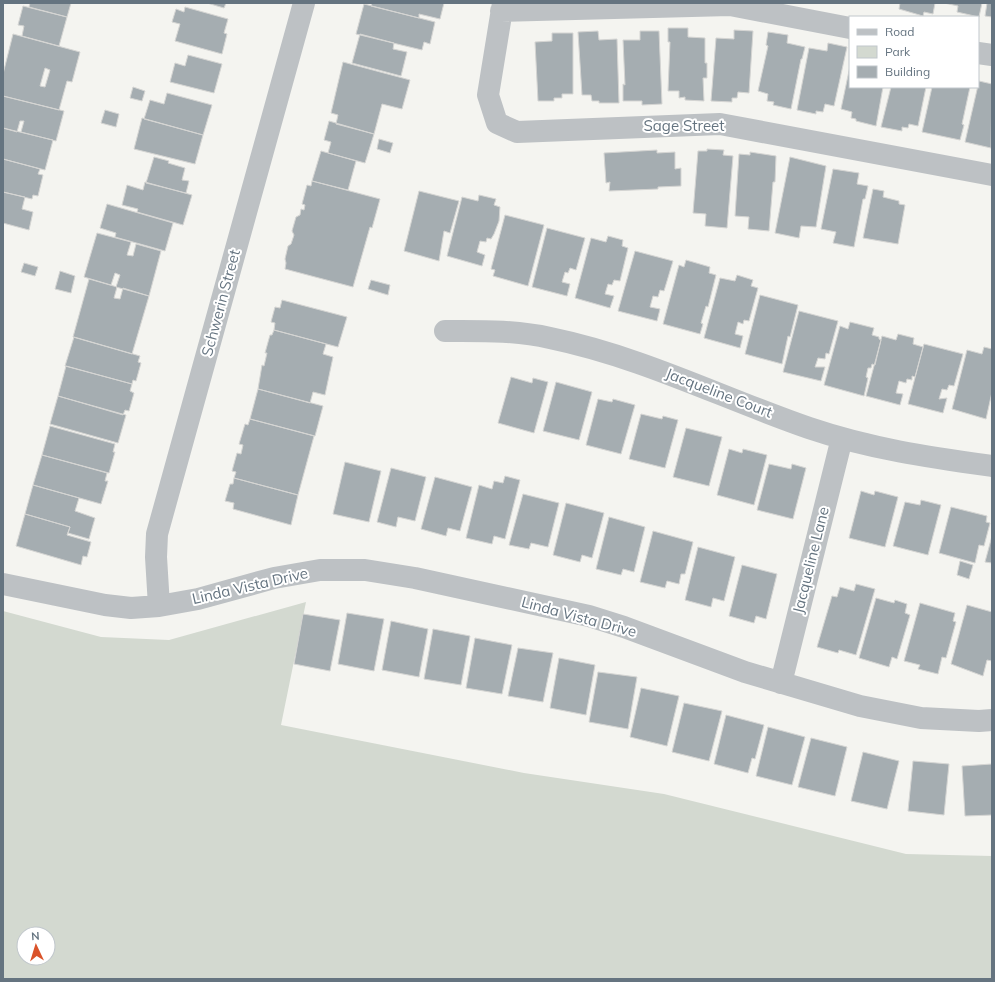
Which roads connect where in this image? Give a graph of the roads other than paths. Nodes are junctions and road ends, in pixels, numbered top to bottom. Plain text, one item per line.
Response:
1 (304, 3) edge
2 (502, 7) edge
3 (849, 28) edge
4 (979, 53) edge
5 (992, 55) edge
6 (992, 175) edge
7 (445, 331) dead end
8 (842, 438) junction
9 (992, 466) edge
10 (3, 584) edge
11 (159, 606) junction
12 (781, 683) junction
13 (992, 720) edge

1 - 11 street, Schwerin Street
2 - 3 street
2 - 6 street, Sage Street
4 - 5 street
7 - 8 street, Jacqueline Court
8 - 9 street, Jacqueline Court
8 - 12 street, Jacqueline Lane
10 - 11 street, Linda Vista Drive
11 - 12 street, Linda Vista Drive
12 - 13 street, Linda Vista Drive

